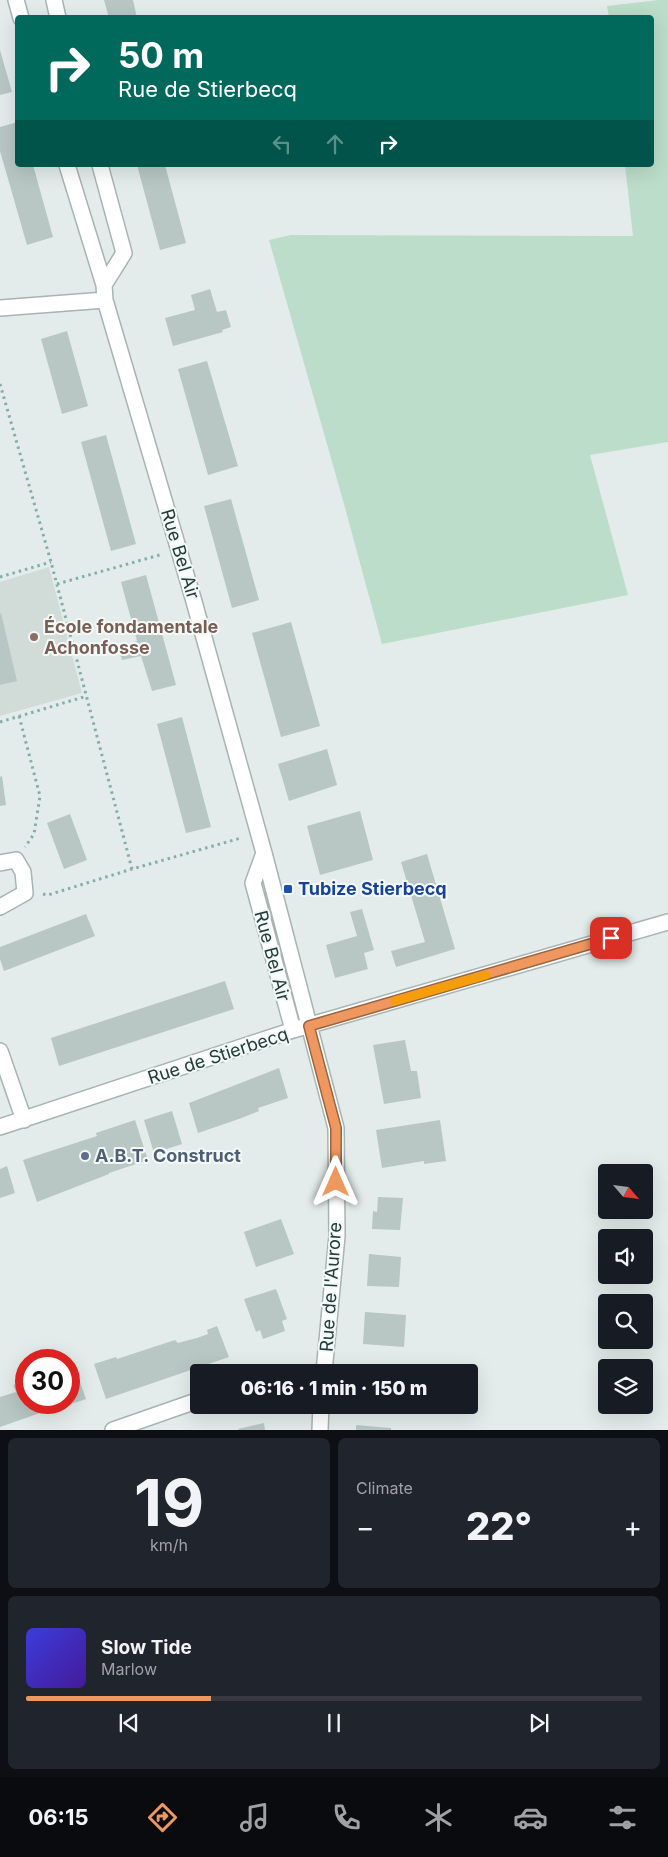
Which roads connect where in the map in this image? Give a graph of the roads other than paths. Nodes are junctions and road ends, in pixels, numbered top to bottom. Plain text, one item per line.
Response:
1 (16, 0) edge
2 (54, 0) edge
3 (20, 15) edge
4 (57, 15) edge
5 (68, 167) edge
6 (101, 167) edge
7 (104, 285) junction
8 (105, 300) junction
9 (0, 308) edge
10 (264, 853) junction
11 (0, 863) edge
12 (0, 906) edge
13 (668, 922) edge
14 (309, 1026) junction
15 (293, 1030) junction
16 (0, 1051) edge
17 (24, 1120) junction
18 (0, 1127) edge
19 (325, 1364) edge
20 (190, 1403) edge
21 (321, 1414) edge
22 (113, 1430) edge
23 (320, 1430) edge

1 - 3 street
2 - 4 street
5 - 7 street, Rue Bel Air
6 - 7 street
7 - 8 street, Rue Bel Air
8 - 9 street
8 - 10 street, Rue Bel Air
10 - 14 street, Rue Bel Air
10 - 15 street, Rue Bel Air
11 - 12 street
13 - 14 street, Rue de Stierbecq
14 - 15 street, Rue de Stierbecq
14 - 19 street, Rue de l'Aurore
15 - 17 street, Rue de Stierbecq
16 - 17 street
17 - 18 street, Rue de Stierbecq
20 - 22 street
21 - 23 street

